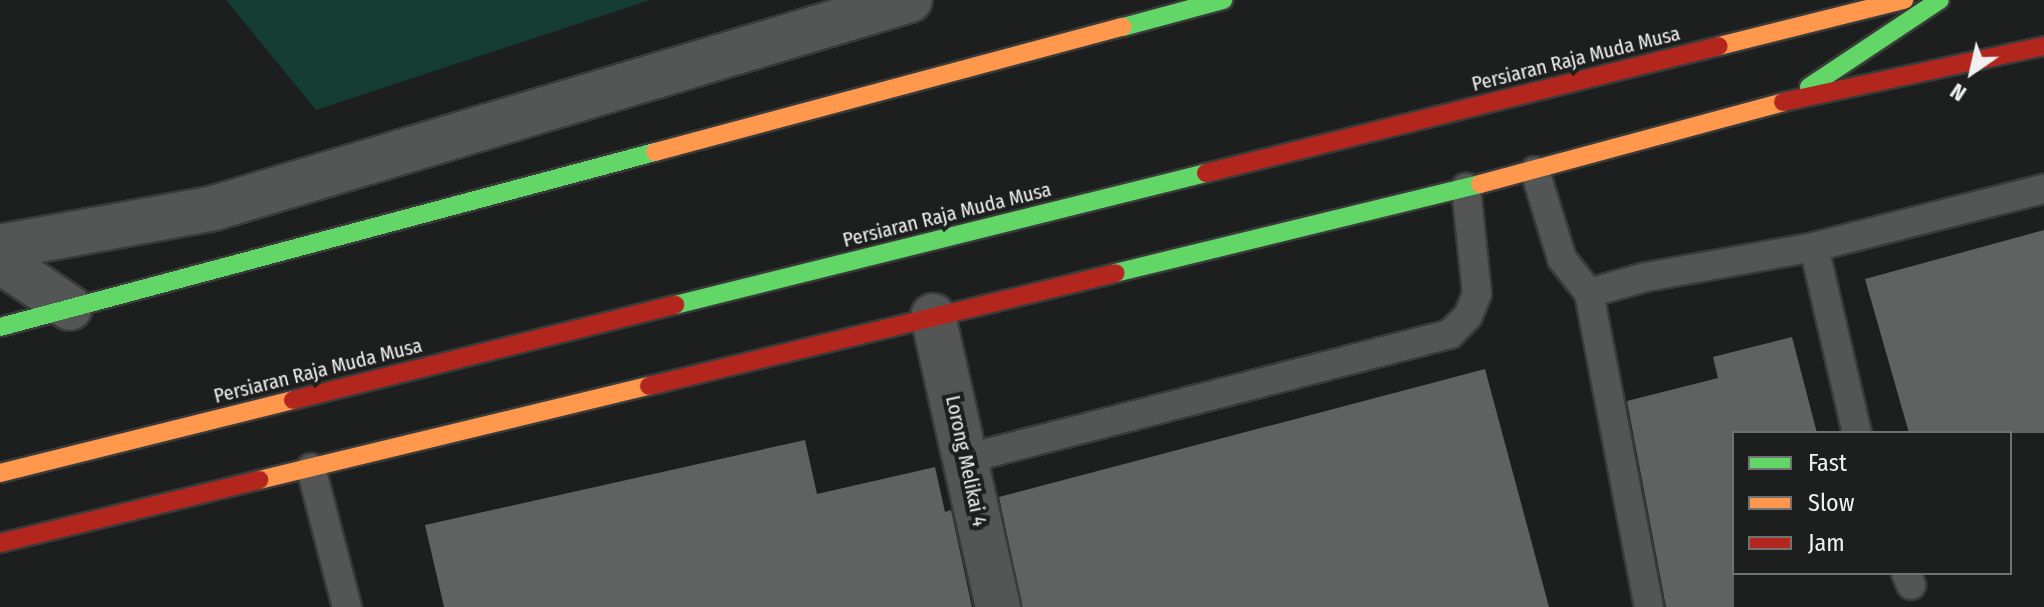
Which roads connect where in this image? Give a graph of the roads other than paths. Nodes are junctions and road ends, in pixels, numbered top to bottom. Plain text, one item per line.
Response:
1 (910, 0) edge
2 (1223, 0) edge
3 (1904, 0) edge
4 (1940, 0) edge
5 (2044, 46) edge
6 (1789, 100) junction
7 (1535, 171) junction
8 (1466, 188) junction
9 (2044, 189) edge
10 (0, 247) edge
11 (1814, 247) junction
12 (0, 261) edge
13 (1589, 293) junction
14 (70, 308) junction
15 (933, 316) junction
16 (0, 327) edge
17 (1857, 431) edge
18 (965, 459) junction
19 (311, 468) junction
20 (0, 473) edge
21 (0, 543) edge
22 (347, 607) edge
23 (998, 607) edge
24 (1649, 607) edge

1 - 10 street
2 - 14 main road
3 - 20 main road, Persiaran Raja Muda Musa
4 - 6 main road
5 - 6 main road
6 - 7 main road
7 - 8 main road
7 - 13 lane
8 - 15 main road
8 - 18 lane
9 - 11 lane
11 - 13 lane
11 - 17 lane
12 - 14 street
13 - 24 lane
14 - 16 main road
15 - 18 street, Lorong Melikai 4
15 - 19 main road
18 - 23 street, Lorong Melikai 4
19 - 21 main road
19 - 22 lane

